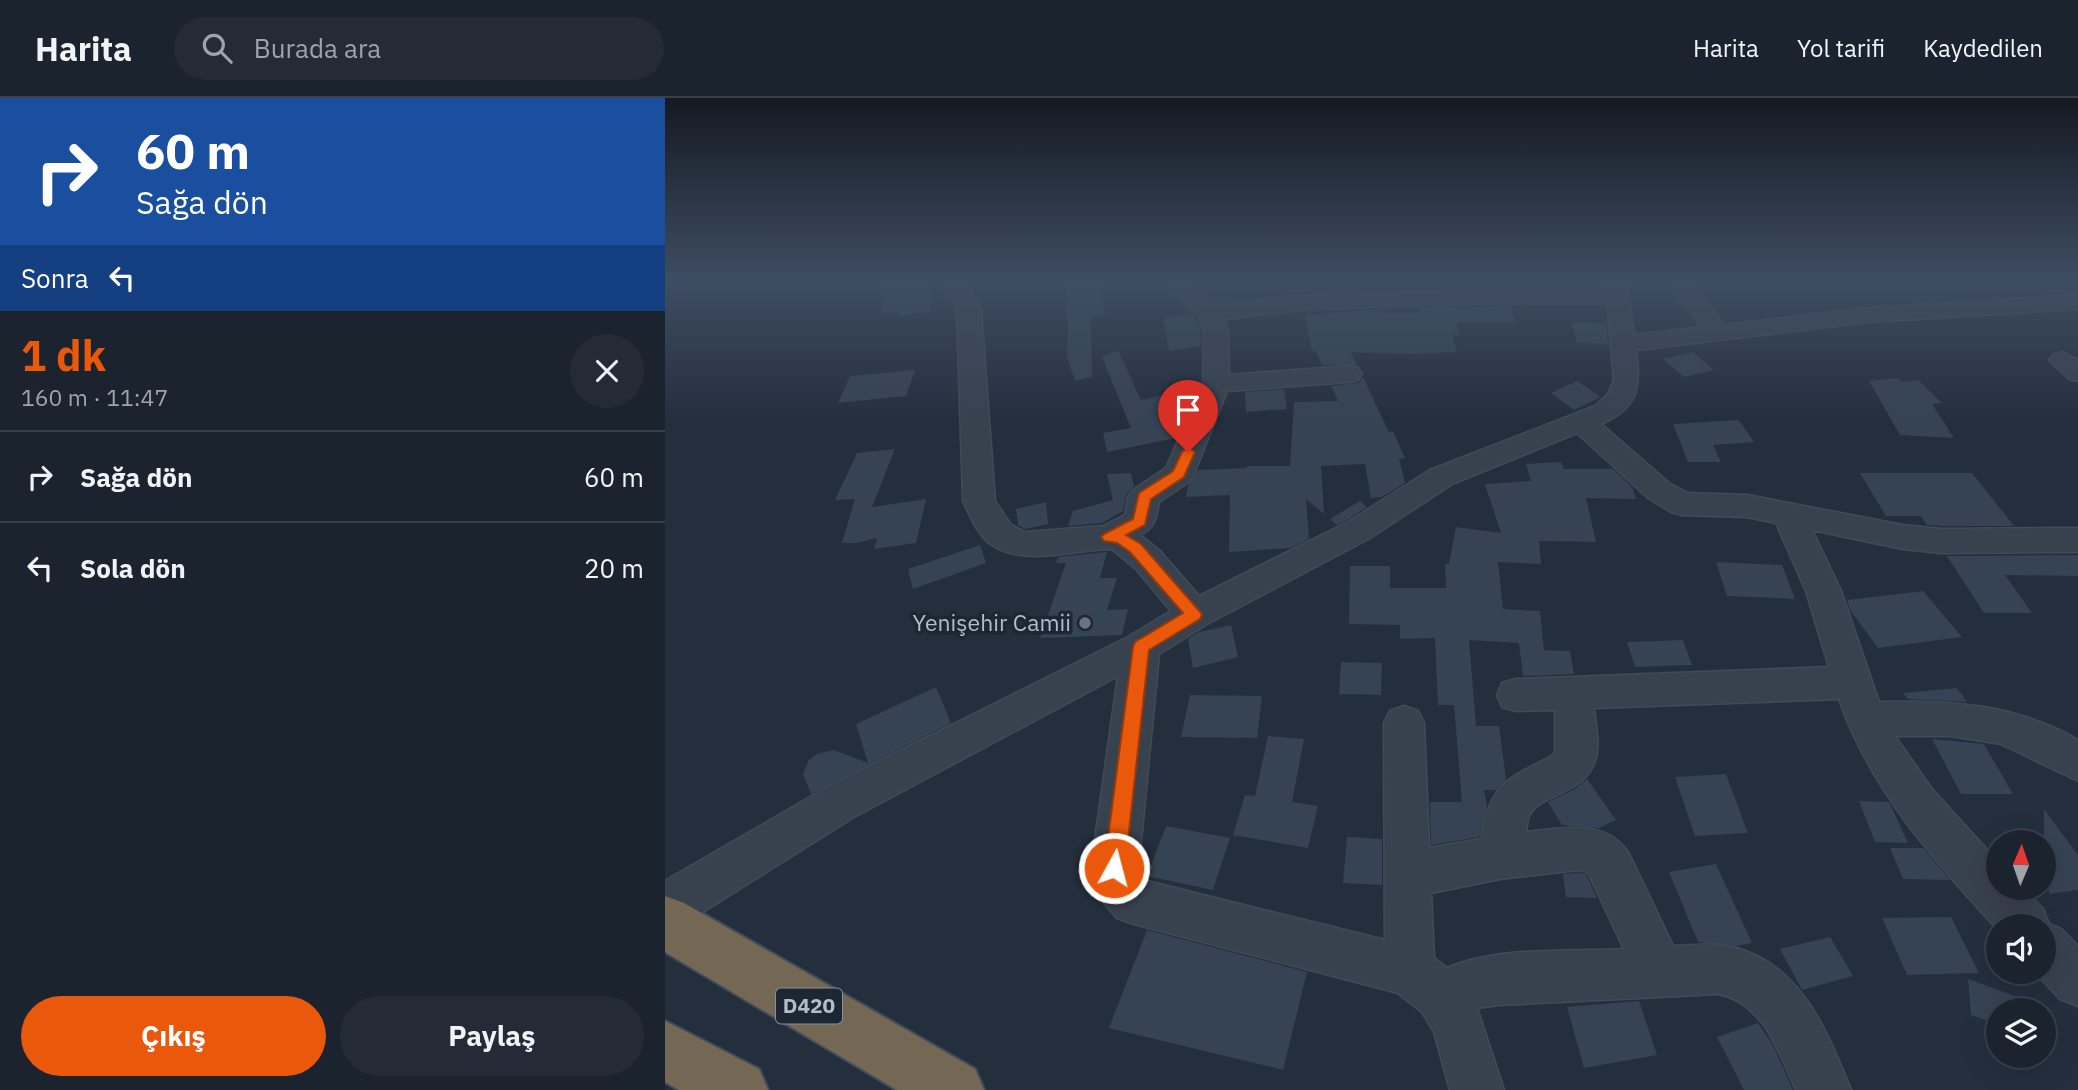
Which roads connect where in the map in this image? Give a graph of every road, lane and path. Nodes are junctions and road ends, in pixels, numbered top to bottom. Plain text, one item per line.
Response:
1 (970, 327) edge
2 (1214, 327) edge
3 (1622, 327) edge
4 (1714, 327) edge
5 (1759, 327) edge
6 (1717, 332) junction
7 (1624, 344) junction
8 (1349, 374) dead end
9 (1216, 384) junction
10 (1581, 421) junction
11 (1788, 516) junction
12 (1109, 537) junction
13 (2078, 540) edge
14 (1194, 614) junction
15 (1141, 647) junction
16 (1854, 682) junction
17 (1574, 693) junction
18 (1516, 695) dead end
19 (1867, 720) junction
20 (1403, 723) dead end
21 (2078, 762) edge
22 (1500, 858) junction
23 (1407, 875) junction
24 (665, 908) edge
25 (2015, 914) edge
26 (665, 922) edge
27 (2056, 958) edge
28 (1659, 972) junction
29 (2078, 981) edge
30 (1425, 984) junction
31 (665, 1050) edge
32 (738, 1090) edge
33 (954, 1090) edge
34 (1477, 1090) edge
35 (1824, 1090) edge

1 - 12 street
2 - 9 street
3 - 7 street
4 - 6 street
5 - 6 street
6 - 7 street
7 - 10 street
8 - 9 street
9 - 12 street
10 - 11 street
10 - 14 street
11 - 13 street
11 - 16 street
12 - 14 street
14 - 15 street
15 - 24 street
15 - 30 street
16 - 17 street
16 - 19 street
17 - 18 street
17 - 22 street
19 - 21 street
19 - 25 street
20 - 23 street
22 - 23 street
22 - 28 street
23 - 30 street
26 - 33 highway, D420
27 - 29 street
28 - 30 street
28 - 35 street
30 - 34 street
31 - 32 highway

